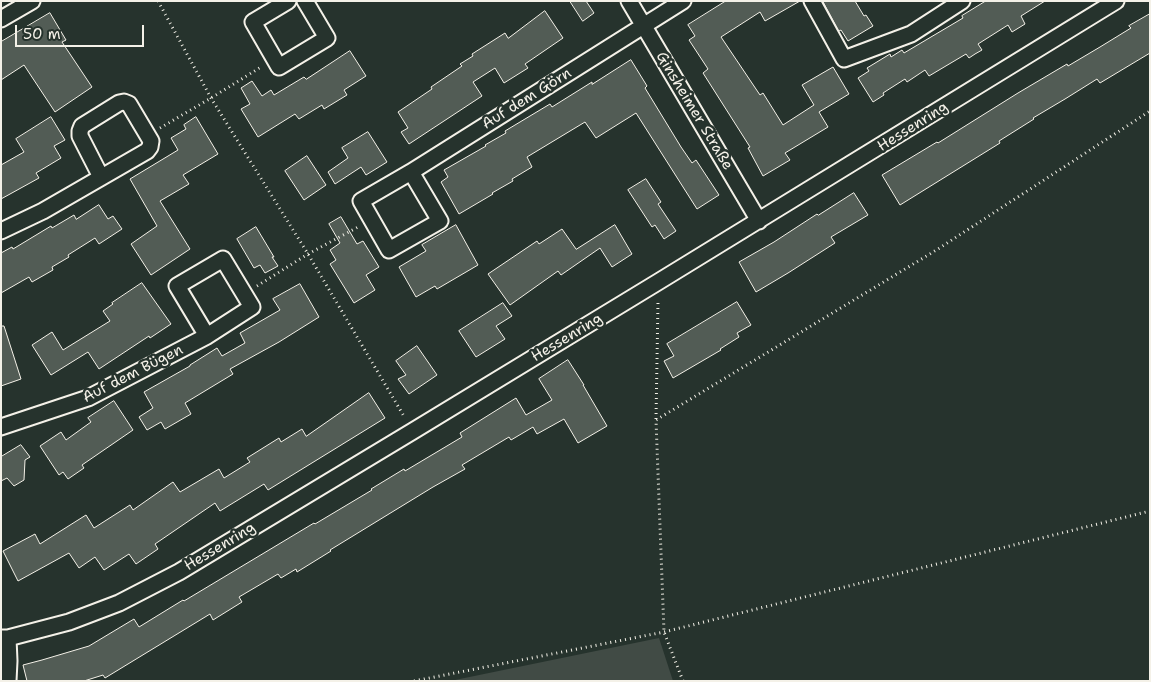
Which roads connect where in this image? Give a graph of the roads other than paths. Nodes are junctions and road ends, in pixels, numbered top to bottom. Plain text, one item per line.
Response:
1 (32, 1) edge
2 (288, 1) edge
3 (305, 1) edge
4 (628, 1) edge
5 (683, 1) edge
6 (812, 1) edge
7 (962, 1) edge
8 (1116, 1) edge
9 (3, 13) edge
10 (643, 26) junction
11 (411, 172) junction
12 (101, 177) junction
13 (760, 221) junction
14 (1, 231) edge
15 (206, 336) junction
16 (1, 427) edge
17 (5, 638) edge
18 (8, 681) edge

1 - 9 street
2 - 3 street
4 - 10 street, Ginsheimer Straße
5 - 10 street, Auf dem Görn
6 - 7 street
8 - 13 street, Hessenring
10 - 11 street, Auf dem Görn
10 - 13 street, Ginsheimer Straße
11 - 11 street, Auf dem Görn
12 - 12 street
12 - 14 street
13 - 17 street, Hessenring
15 - 15 street, Auf dem Bügen
15 - 16 street, Auf dem Bügen
17 - 18 street

